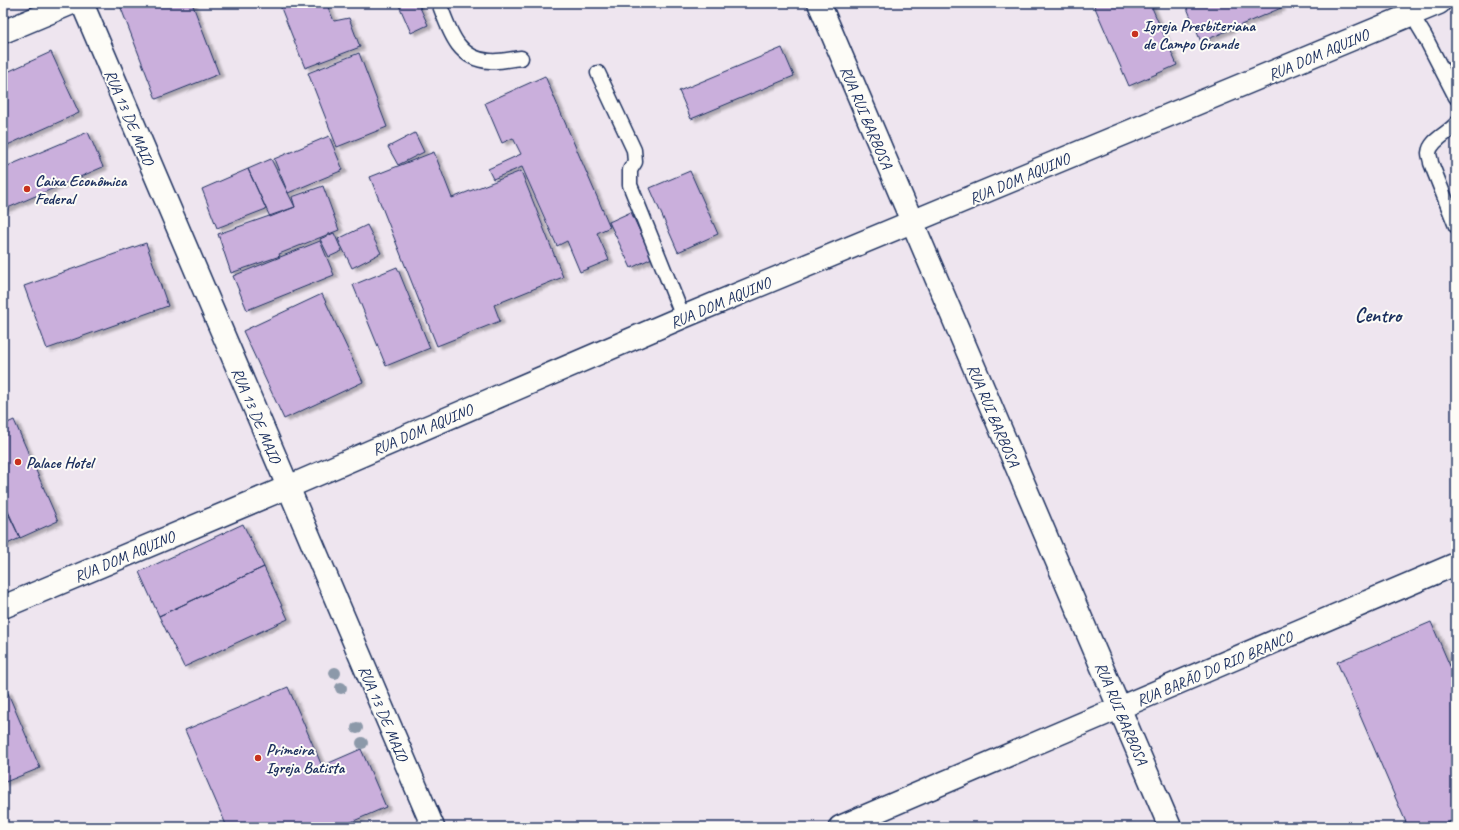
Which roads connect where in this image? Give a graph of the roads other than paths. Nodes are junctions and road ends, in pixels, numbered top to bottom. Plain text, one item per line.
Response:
1 (72, 3) edge
2 (82, 3) edge
3 (439, 3) edge
4 (819, 3) edge
5 (1439, 3) edge
6 (1412, 15) junction
7 (3, 32) edge
8 (521, 58) dead end
9 (598, 73) dead end
10 (1456, 97) edge
11 (1456, 124) edge
12 (912, 222) junction
13 (1456, 226) edge
14 (683, 317) junction
15 (288, 486) junction
16 (1456, 564) edge
17 (3, 607) edge
18 (1120, 708) junction
19 (433, 827) edge
20 (840, 827) edge
21 (1170, 827) edge

1 - 7 street
2 - 15 street, RUA 13 DE MAIO
3 - 8 lane
4 - 12 street, RUA RUI BARBOSA
5 - 6 street, RUA DOM AQUINO
6 - 10 lane
6 - 12 street, RUA DOM AQUINO
9 - 14 lane
11 - 13 lane
12 - 14 street, RUA DOM AQUINO
12 - 18 street, RUA RUI BARBOSA
14 - 15 street, RUA DOM AQUINO
15 - 17 street, RUA DOM AQUINO
15 - 19 street, RUA 13 DE MAIO
16 - 18 street, RUA BARÃO DO RIO BRANCO
18 - 20 street, RUA BARÃO DO RIO BRANCO
18 - 21 street, RUA RUI BARBOSA

